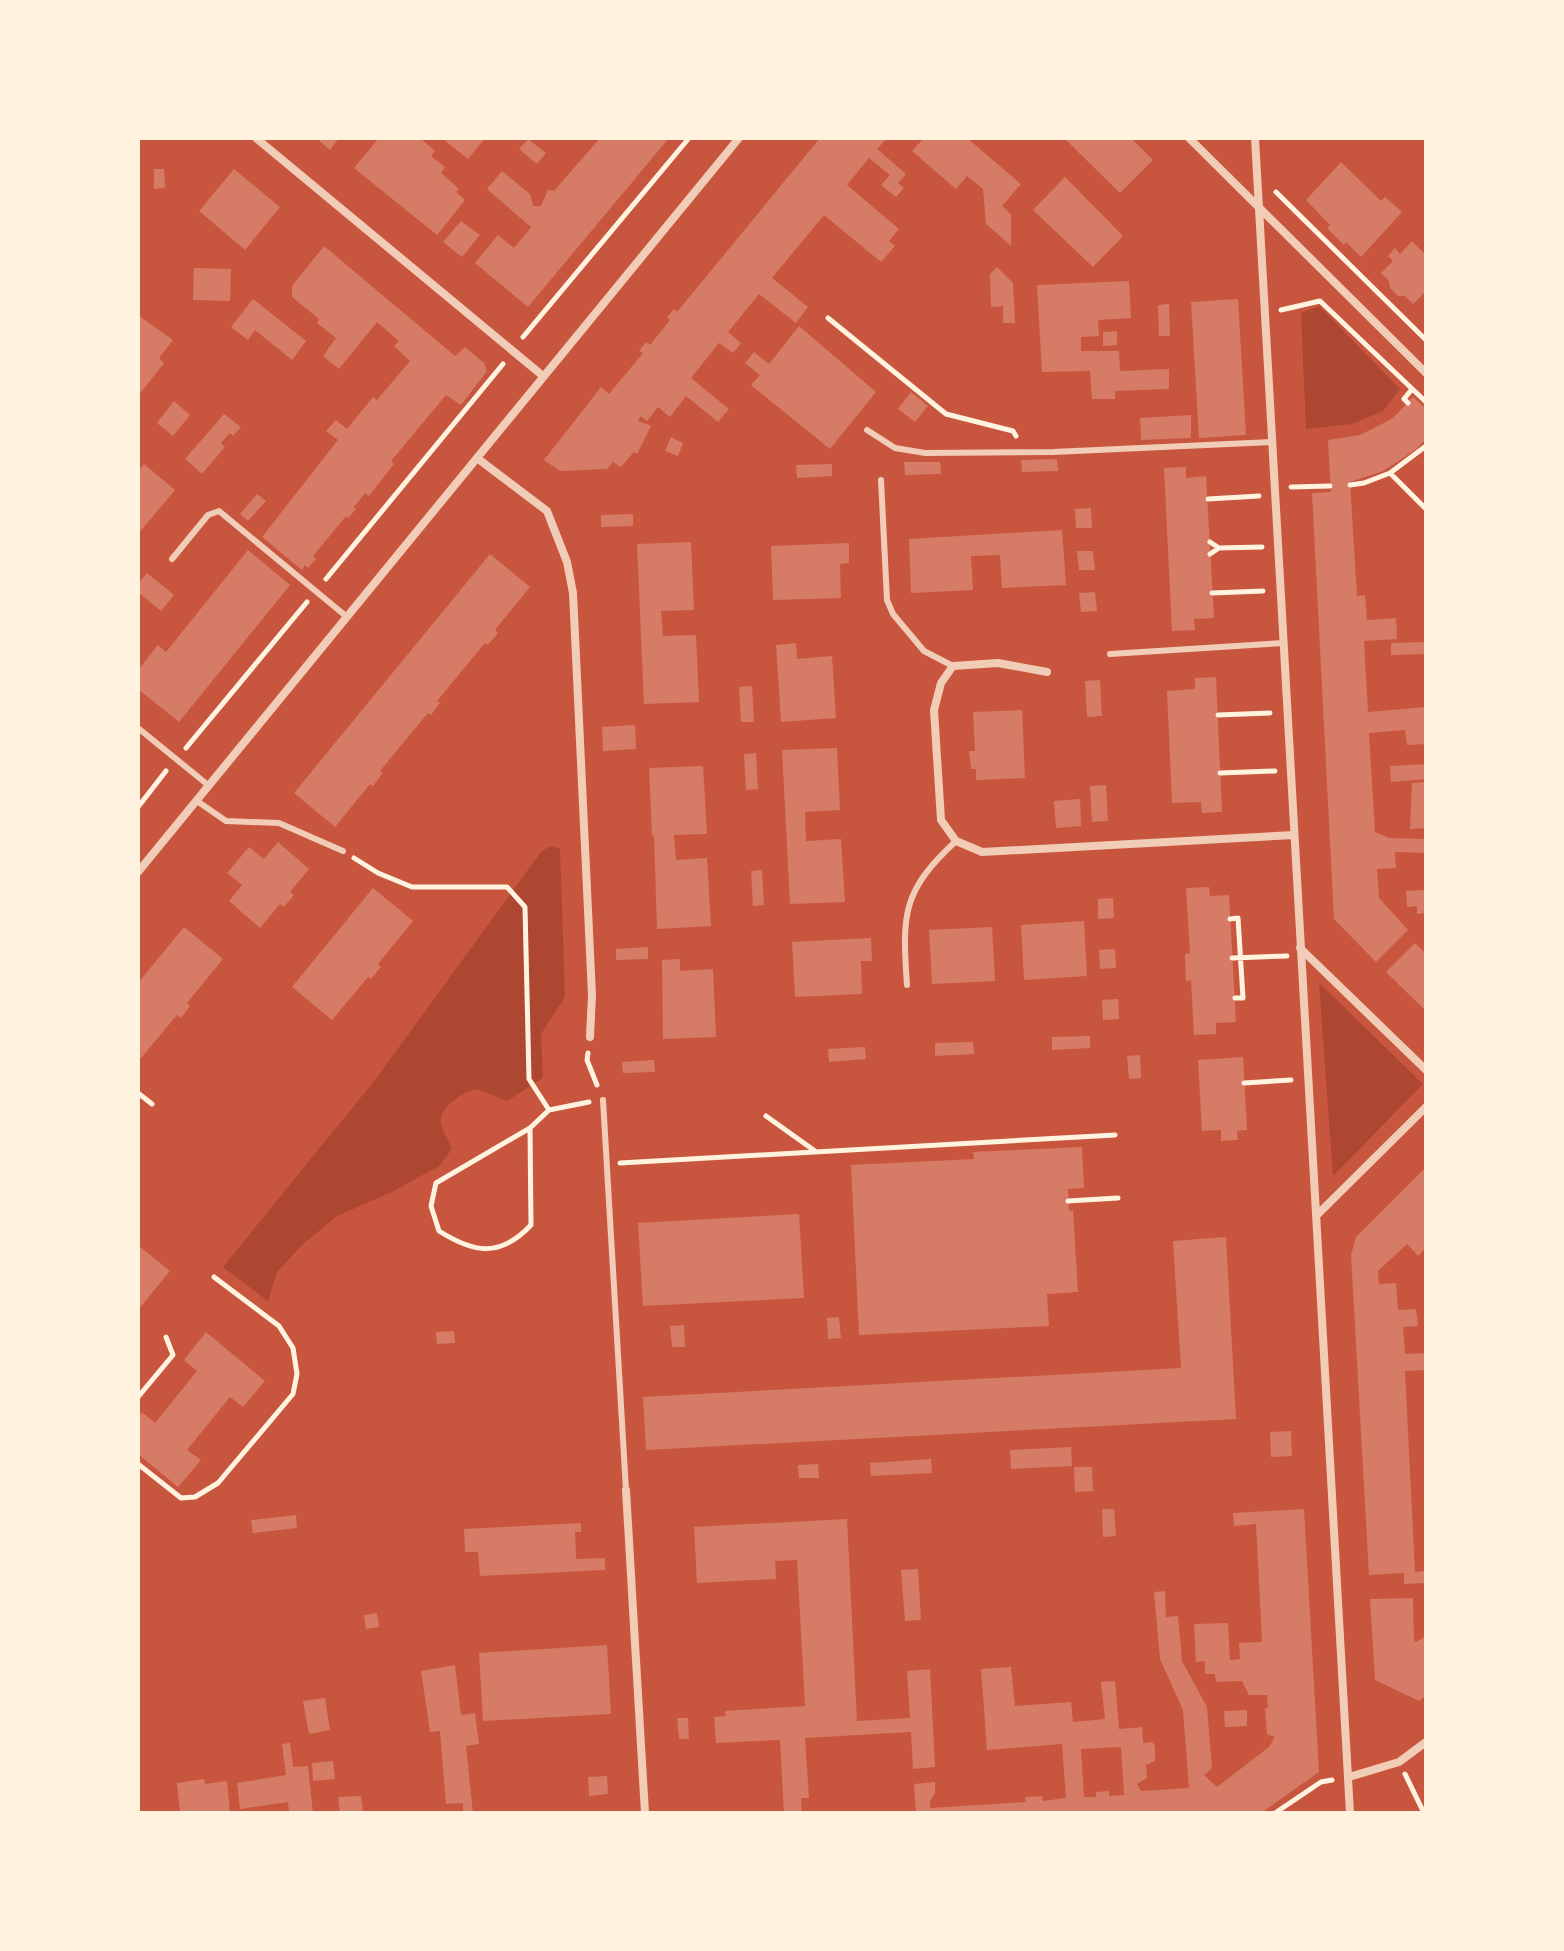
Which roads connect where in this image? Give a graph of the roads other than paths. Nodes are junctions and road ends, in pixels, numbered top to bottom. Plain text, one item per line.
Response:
1 (256, 138) edge
2 (739, 138) edge
3 (1189, 138) edge
4 (1255, 138) edge
5 (1259, 206) junction
6 (1426, 373) edge
7 (543, 376) junction
8 (867, 430) dead end
9 (1273, 442) junction
10 (477, 458) junction
11 (881, 480) dead end
12 (172, 559) dead end
13 (347, 617) junction
14 (1283, 643) junction
15 (1110, 654) dead end
16 (953, 666) junction
17 (1047, 672) dead end
18 (138, 728) edge
19 (208, 785) junction
20 (197, 801) junction
21 (1294, 835) junction
22 (956, 841) junction
23 (343, 851) road end
24 (138, 872) edge
25 (1300, 951) junction
26 (907, 985) dead end
27 (590, 1037) road end
28 (1426, 1070) edge
29 (603, 1100) road end
30 (1426, 1107) edge
31 (1317, 1215) junction
32 (626, 1490) joint
33 (1426, 1742) edge
34 (1349, 1777) junction
35 (645, 1813) edge
36 (1350, 1813) edge

1 - 7 street
2 - 7 street
3 - 5 street
4 - 5 street
5 - 6 street
5 - 9 street
7 - 10 street
8 - 9 lane
9 - 14 street
10 - 13 street
10 - 27 street
11 - 16 lane
12 - 13 lane
13 - 19 street
14 - 15 lane
14 - 21 street
16 - 17 street
16 - 22 street
18 - 19 lane
19 - 20 street
20 - 23 lane
20 - 24 street
21 - 22 street
21 - 25 street
22 - 26 lane
25 - 28 street
25 - 31 street
29 - 32 lane
30 - 31 street
31 - 34 street
32 - 35 street
33 - 34 street
34 - 36 street

